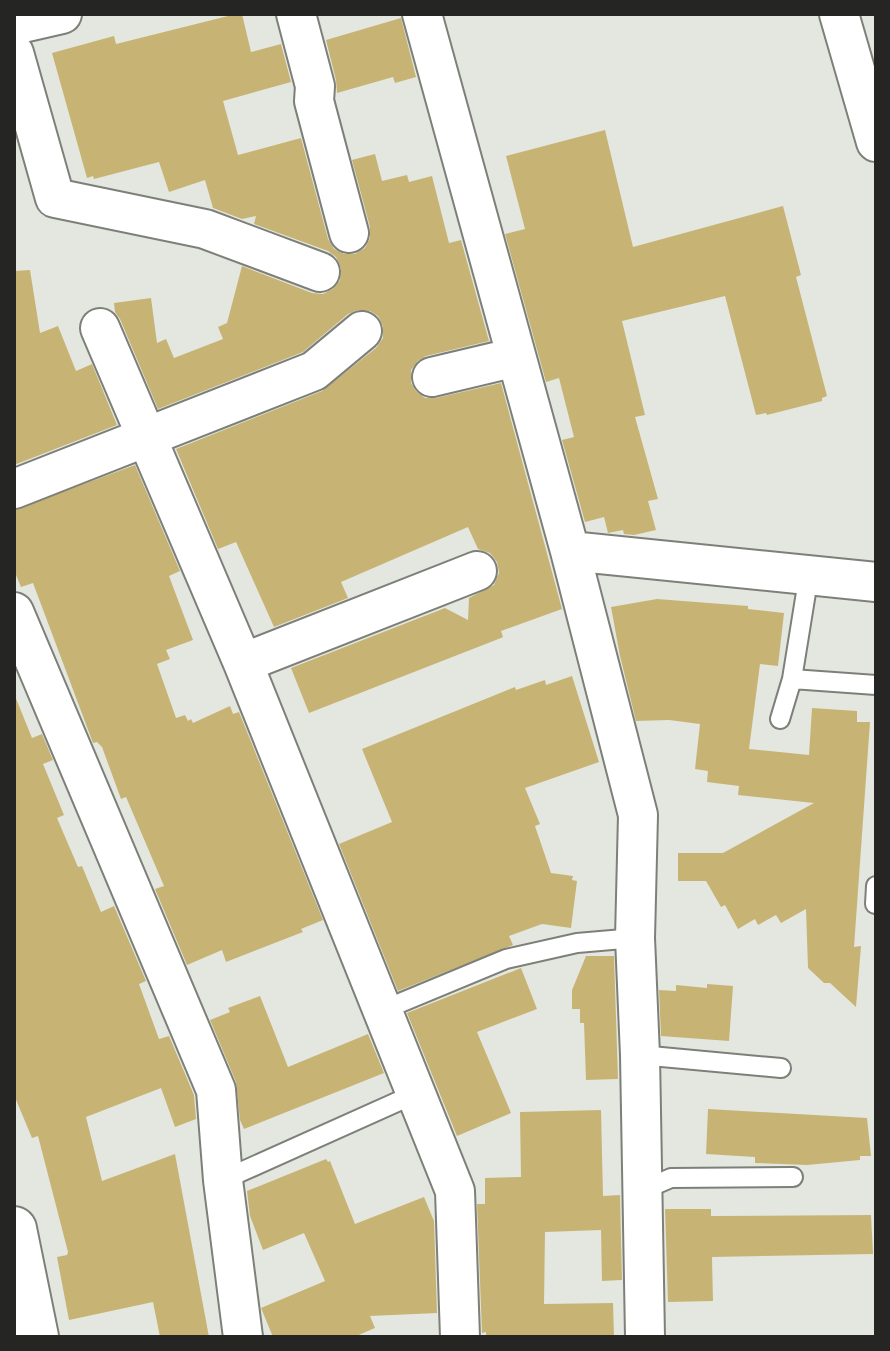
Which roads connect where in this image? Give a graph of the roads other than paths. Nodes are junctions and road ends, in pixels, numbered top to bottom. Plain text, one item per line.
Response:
1 (62, 14) edge
2 (296, 14) edge
3 (422, 14) edge
4 (839, 14) edge
5 (14, 25) edge
6 (14, 53) edge
7 (876, 142) edge
8 (349, 233) dead end
9 (320, 272) dead end
10 (100, 328) dead end
11 (362, 331) dead end
12 (516, 357) junction
13 (432, 377) dead end
14 (145, 437) junction
15 (14, 489) edge
16 (570, 551) junction
17 (477, 571) dead end
18 (809, 574) junction
19 (876, 582) edge
20 (14, 612) edge
21 (243, 663) junction
22 (792, 679) junction
23 (876, 685) edge
24 (780, 719) dead end
25 (635, 938) junction
26 (383, 1010) junction
27 (640, 1055) junction
28 (781, 1068) dead end
29 (417, 1093) junction
30 (793, 1177) dead end
31 (223, 1180) junction
32 (643, 1190) junction
33 (14, 1229) edge
34 (36, 1337) edge
35 (243, 1337) edge
36 (460, 1337) edge
37 (645, 1337) edge

1 - 5 street
2 - 8 street
3 - 12 street
4 - 7 street
6 - 9 street
10 - 14 street
11 - 14 street
12 - 13 street
12 - 16 street
14 - 15 street
14 - 21 street
16 - 18 street
16 - 25 street
17 - 21 street
18 - 19 street
18 - 22 lane
20 - 31 street
21 - 26 street
22 - 23 lane
22 - 24 lane
25 - 26 lane
25 - 27 street
26 - 29 street
27 - 28 lane
27 - 32 street
29 - 31 lane
29 - 36 street
30 - 32 lane
31 - 35 street
32 - 37 street
33 - 34 street

